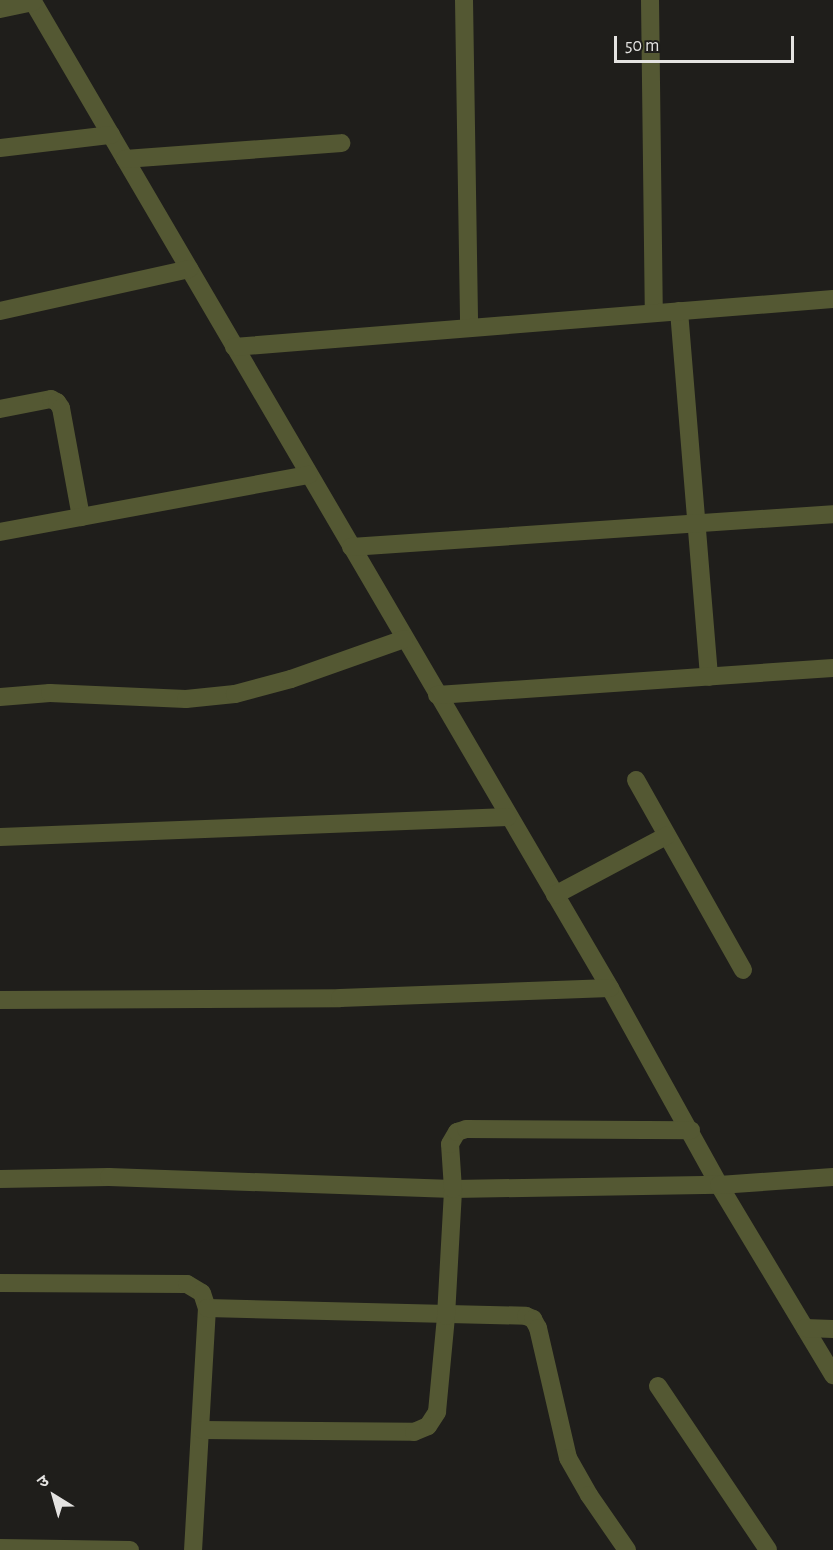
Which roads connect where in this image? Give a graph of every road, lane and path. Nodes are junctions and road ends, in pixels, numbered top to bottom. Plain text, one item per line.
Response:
1 (464, 0) edge
2 (650, 0) edge
3 (32, 1) edge
4 (0, 9) edge
5 (111, 135) junction
6 (341, 143) dead end
7 (0, 148) edge
8 (125, 159) junction
9 (189, 269) junction
10 (833, 299) edge
11 (0, 311) edge
12 (679, 311) junction
13 (654, 313) junction
14 (469, 327) junction
15 (234, 347) junction
16 (0, 409) edge
17 (309, 475) junction
18 (833, 514) edge
19 (81, 517) junction
20 (696, 524) junction
21 (0, 532) edge
22 (351, 547) junction
23 (404, 639) junction
24 (833, 668) edge
25 (709, 677) junction
26 (437, 695) junction
27 (0, 697) edge
28 (636, 780) dead end
29 (508, 817) junction
30 (666, 836) junction
31 (0, 837) edge
32 (555, 896) junction
33 (743, 970) dead end
34 (610, 988) junction
35 (0, 1000) edge
36 (691, 1130) junction
37 (833, 1177) edge
38 (0, 1179) edge
39 (720, 1185) junction
40 (453, 1189) junction
41 (0, 1282) edge
42 (207, 1308) junction
43 (446, 1316) junction
44 (805, 1328) junction
45 (833, 1329) edge
46 (833, 1375) edge
47 (658, 1386) dead end
48 (202, 1430) junction
49 (0, 1548) edge
50 (130, 1550) edge
51 (193, 1550) edge
52 (627, 1550) edge
53 (768, 1550) edge

1 - 14 street
2 - 13 street
3 - 4 street
3 - 5 street
5 - 7 street
5 - 8 street
6 - 8 street
8 - 9 street
9 - 11 street
9 - 15 street
10 - 12 street
12 - 13 street
12 - 20 street
13 - 14 street
14 - 15 street
15 - 17 street
16 - 19 street
17 - 19 street
17 - 22 street
18 - 20 street
19 - 21 street
20 - 22 street
20 - 25 street
22 - 23 street
23 - 26 street
23 - 27 street
24 - 25 street
25 - 26 street
26 - 29 street
28 - 30 street
29 - 31 street
29 - 32 street
30 - 32 street
30 - 33 street
32 - 34 street
34 - 35 street
34 - 36 street
36 - 39 street
36 - 40 street
37 - 39 street
38 - 40 street
39 - 40 street
39 - 44 street
40 - 43 street
41 - 42 street
42 - 43 street
42 - 48 street
43 - 48 street
43 - 52 street
44 - 45 street
44 - 46 street
47 - 53 street
48 - 51 street
49 - 50 street

